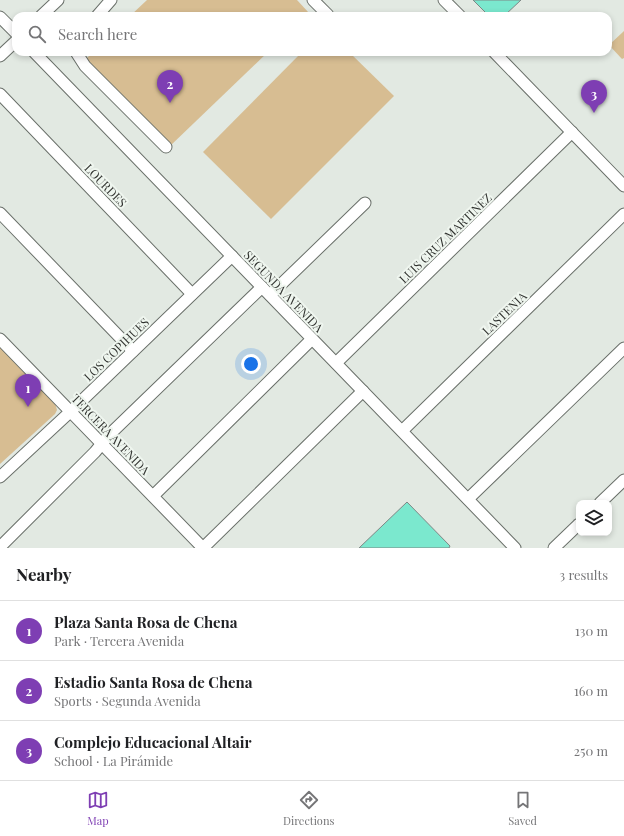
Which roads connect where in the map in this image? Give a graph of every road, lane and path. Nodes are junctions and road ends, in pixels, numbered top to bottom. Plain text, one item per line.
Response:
1 (58, 0) edge
2 (112, 0) edge
3 (313, 0) edge
4 (444, 0) edge
5 (45, 12) edge
6 (101, 12) edge
7 (325, 12) edge
8 (456, 12) edge
9 (0, 16) edge
10 (12, 29) edge
11 (12, 45) edge
12 (0, 56) edge
13 (38, 56) edge
14 (79, 56) edge
15 (498, 56) edge
16 (0, 94) edge
17 (572, 132) junction
18 (166, 147) dead end
19 (624, 186) edge
20 (365, 203) dead end
21 (0, 213) edge
22 (624, 214) edge
23 (232, 256) junction
24 (266, 291) junction
25 (192, 294) junction
26 (0, 339) edge
27 (312, 339) junction
28 (624, 348) edge
29 (133, 351) junction
30 (336, 363) junction
31 (363, 391) junction
32 (70, 412) junction
33 (402, 431) junction
34 (102, 444) junction
35 (0, 477) edge
36 (624, 480) edge
37 (153, 496) junction
38 (468, 499) junction
39 (603, 500) edge
40 (576, 527) edge
41 (0, 547) edge
42 (203, 548) edge
43 (515, 548) edge
44 (554, 548) edge

1 - 5 street
2 - 6 street
3 - 7 street
4 - 8 street
9 - 10 street
11 - 12 street
13 - 23 street, SEGUNDA AVENIDA
14 - 18 street
15 - 17 street
16 - 25 street, LOURDES
17 - 19 street
17 - 30 street, LUIS CRUZ MARTINEZ
20 - 24 street
21 - 29 street
22 - 33 street, LASTENIA
23 - 24 street, SEGUNDA AVENIDA
23 - 25 street, LOS COPIHUES
24 - 27 street, SEGUNDA AVENIDA
24 - 34 street
25 - 29 street, LOS COPIHUES
26 - 32 street, TERCERA AVENIDA
27 - 30 street, SEGUNDA AVENIDA
27 - 37 street
28 - 38 street
29 - 32 street, LOS COPIHUES
30 - 31 street, SEGUNDA AVENIDA
31 - 33 street, SEGUNDA AVENIDA
31 - 42 street
32 - 34 street, TERCERA AVENIDA
32 - 35 street, LOS COPIHUES
33 - 38 street, SEGUNDA AVENIDA
34 - 37 street, TERCERA AVENIDA
34 - 41 street
36 - 39 street
37 - 42 street, TERCERA AVENIDA
38 - 43 street, SEGUNDA AVENIDA
40 - 44 street

